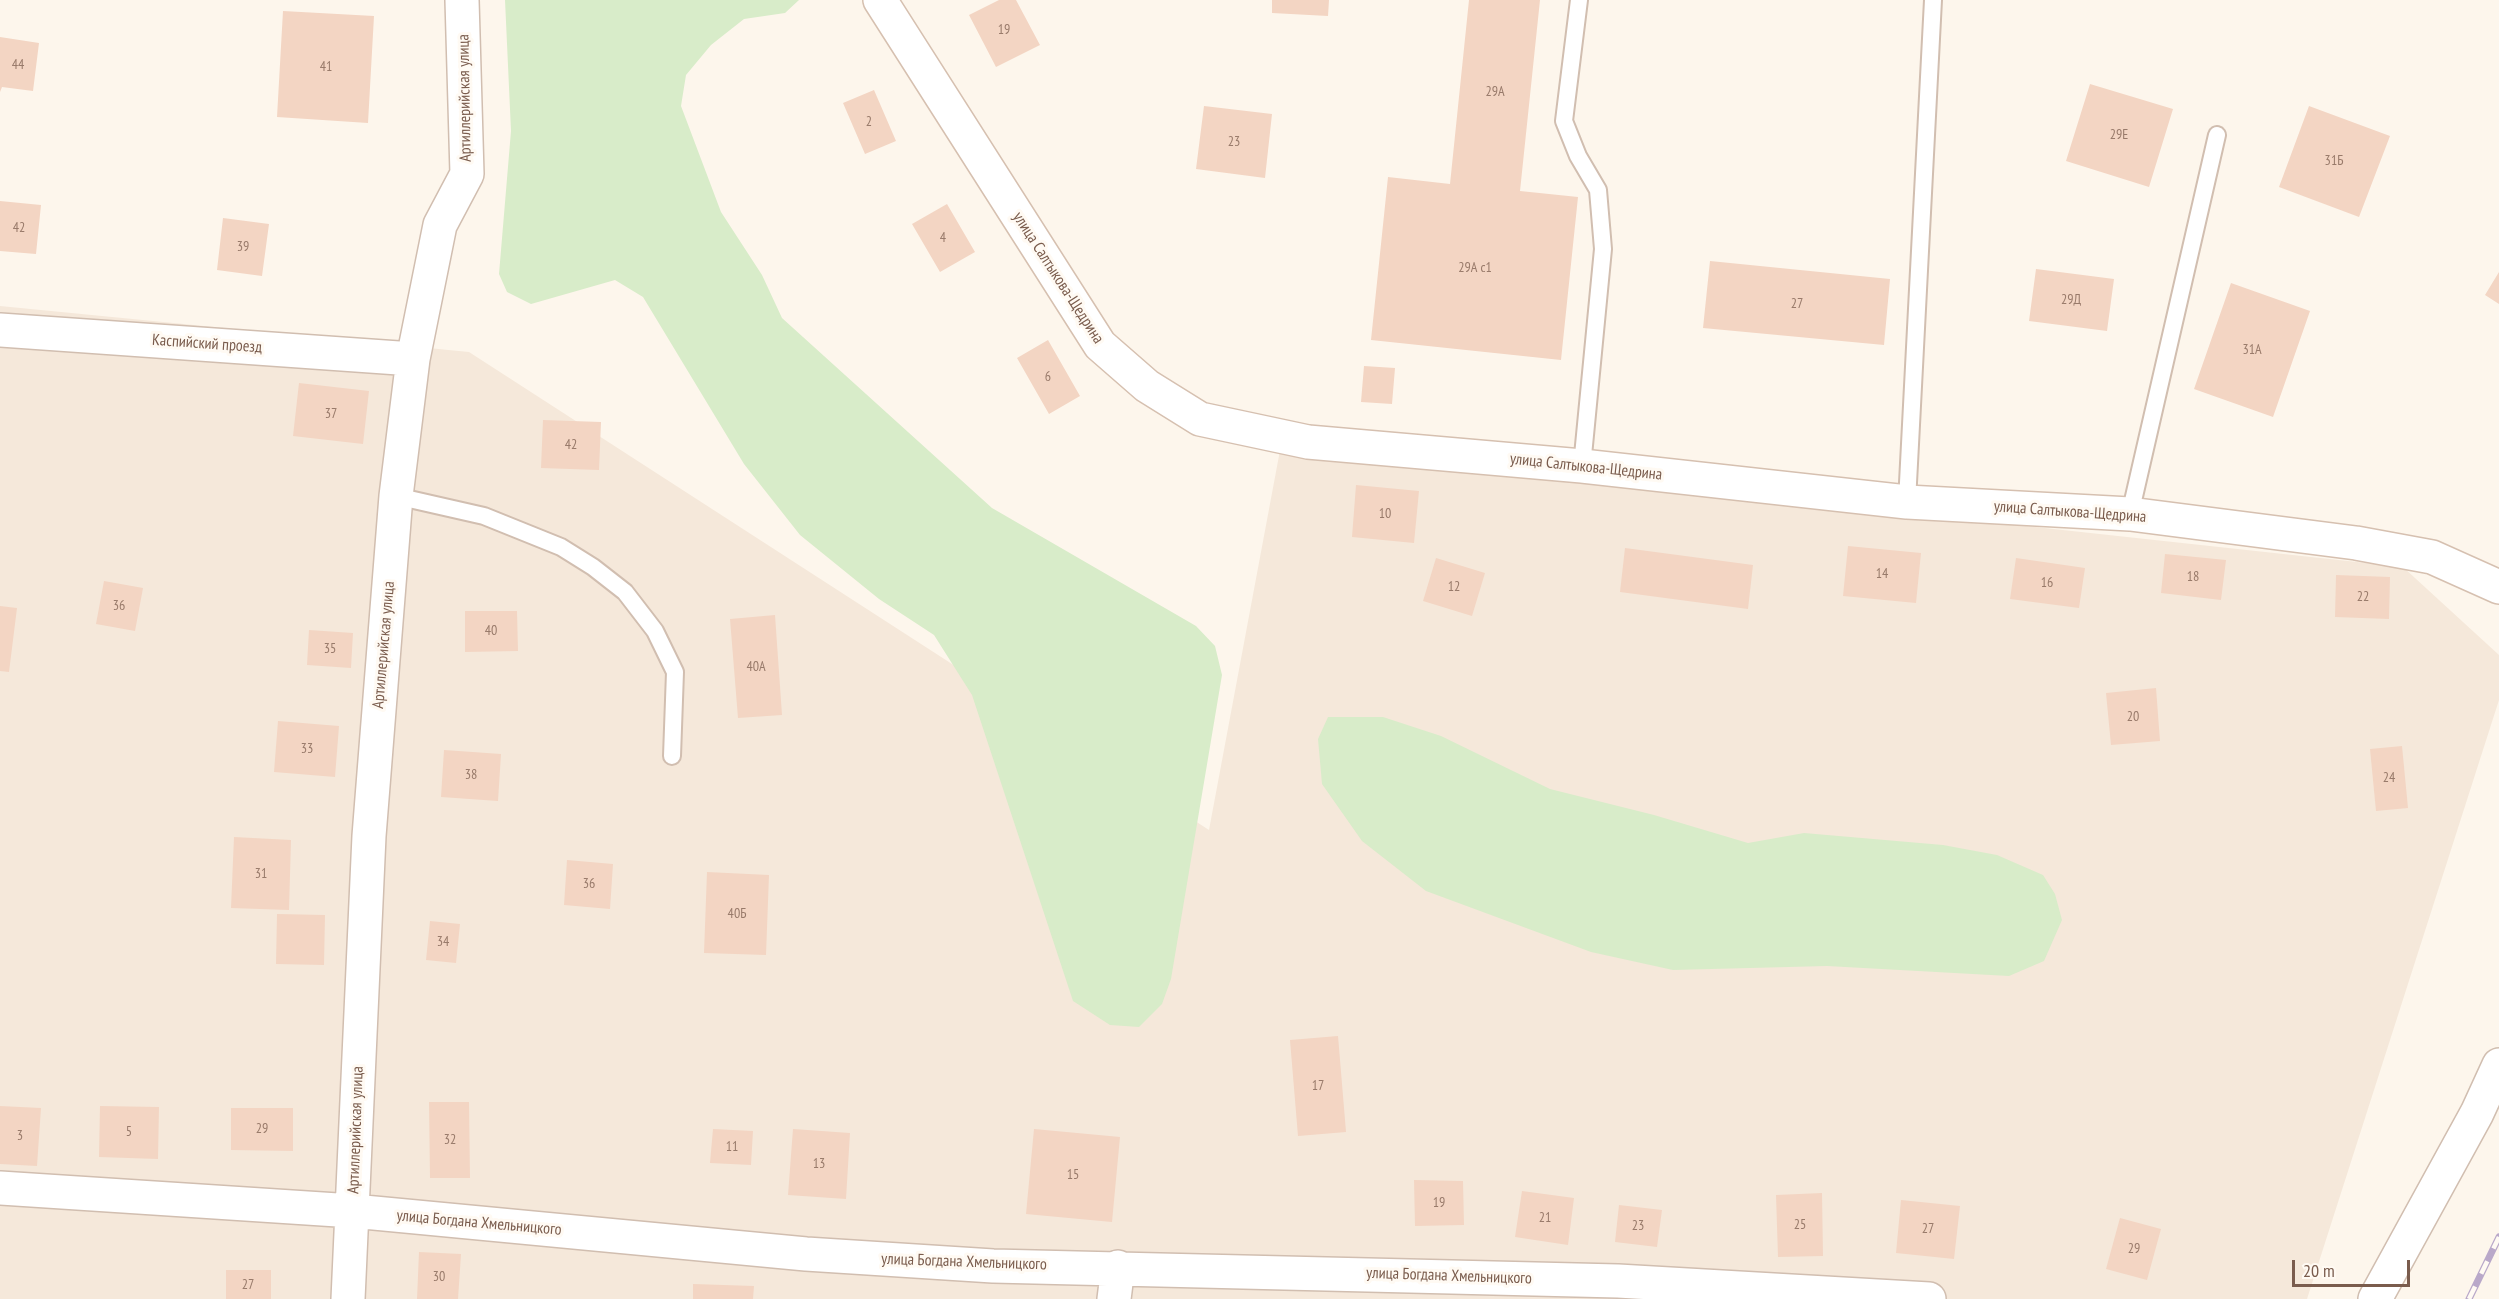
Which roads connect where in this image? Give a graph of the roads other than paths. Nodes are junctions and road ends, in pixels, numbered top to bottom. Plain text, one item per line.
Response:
1 (462, 0) edge
2 (880, 0) edge
3 (1579, 0) edge
4 (1933, 0) edge
5 (2217, 135) dead end
6 (0, 330) edge
7 (413, 358) junction
8 (1582, 466) junction
9 (396, 496) junction
10 (1907, 502) junction
11 (2130, 514) junction
12 (2499, 587) edge
13 (672, 756) dead end
14 (2499, 1065) edge
15 (0, 1188) edge
16 (353, 1211) junction
17 (1118, 1267) junction
18 (348, 1299) edge
19 (1114, 1299) edge
20 (1929, 1299) edge
21 (2375, 1299) edge

1 - 7 street, Артиллерийская улица
2 - 8 street, улица Салтыкова-Щедрина
3 - 8 lane
4 - 10 lane
5 - 11 lane
6 - 7 street, Каспийский проезд
7 - 9 street, Артиллерийская улица
8 - 10 street, улица Салтыкова-Щедрина
9 - 13 lane
9 - 16 street, Артиллерийская улица
10 - 11 street, улица Салтыкова-Щедрина
11 - 12 street, улица Салтыкова-Щедрина
14 - 21 street
15 - 16 street, улица Богдана Хмельницкого
16 - 17 street, улица Богдана Хмельницкого
16 - 18 street, Артиллерийская улица
17 - 19 street
17 - 20 street, улица Богдана Хмельницкого

